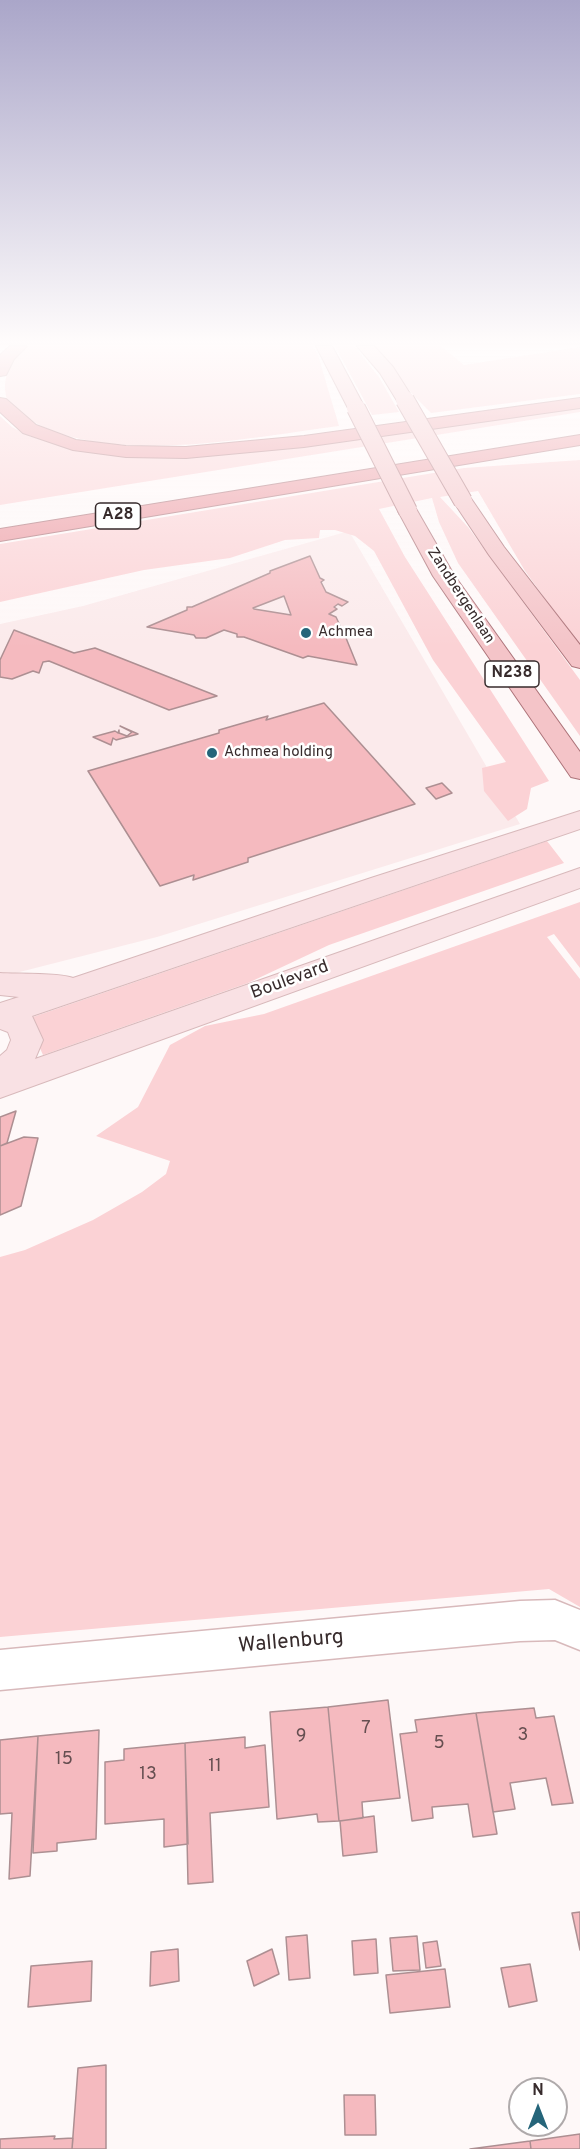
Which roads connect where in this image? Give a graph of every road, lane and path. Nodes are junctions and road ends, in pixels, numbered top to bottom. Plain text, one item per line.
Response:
1 (85, 446) edge
2 (248, 446) edge
3 (375, 446) edge
4 (425, 446) edge
5 (432, 446) edge
6 (541, 446) edge
7 (580, 453) edge
8 (356, 458) dead end
9 (237, 496) junction
10 (0, 535) edge
11 (580, 662) edge
12 (580, 771) edge
13 (580, 820) edge
14 (580, 878) edge
15 (111, 979) junction
16 (0, 984) edge
17 (0, 1016) edge
18 (0, 1075) edge
19 (0, 1084) edge
20 (580, 1630) edge
21 (0, 1670) edge

1 - 2 highway
3 - 12 main road, Zandbergenlaan / N238, bridge
4 - 8 highway
5 - 11 main road, bridge
6 - 9 highway, A28
7 - 9 highway, A28
9 - 10 highway, A28
13 - 15 main road
14 - 19 main road, Boulevard
15 - 16 main road
15 - 17 main road
17 - 18 main road
20 - 21 street, Wallenburg

